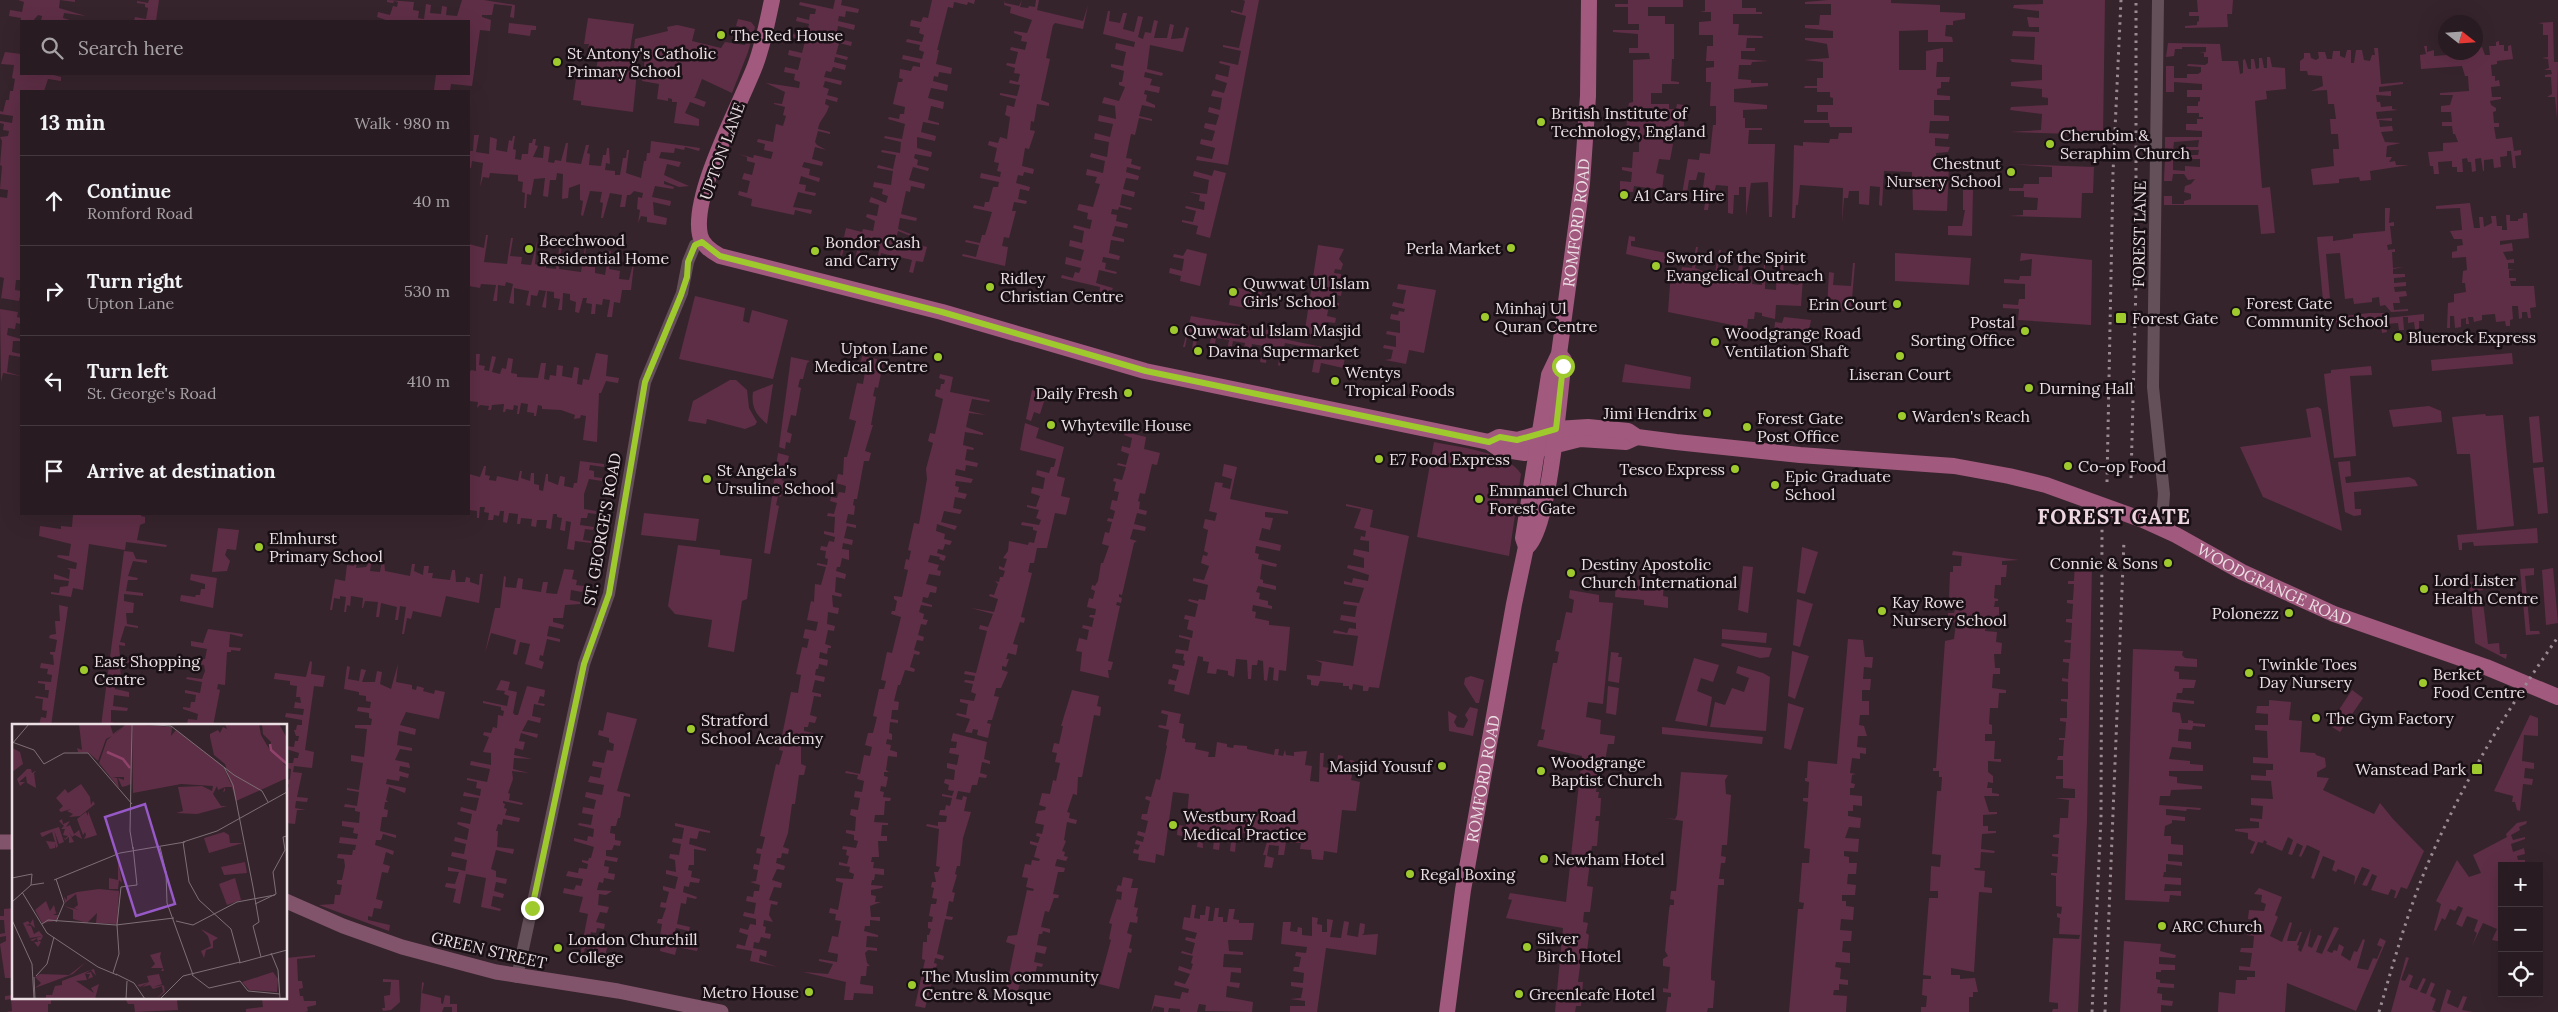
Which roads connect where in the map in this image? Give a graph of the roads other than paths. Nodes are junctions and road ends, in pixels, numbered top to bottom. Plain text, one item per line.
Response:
1 (772, 0) edge
2 (1589, 0) edge
3 (2158, 0) edge
4 (699, 243) junction
5 (1550, 436) junction
6 (1489, 442) junction
7 (1537, 450) junction
8 (2156, 526) junction
9 (1526, 547) junction
10 (2558, 697) edge
11 (288, 902) edge
12 (517, 977) junction
13 (721, 1012) edge
14 (1447, 1012) edge

1 - 4 main road, UPTON LANE
2 - 5 main road, ROMFORD ROAD
3 - 8 street, FOREST LANE
4 - 6 main road
4 - 12 street, ST. GEORGE'S ROAD
5 - 6 main road
5 - 7 main road
5 - 8 main road, WOODGRANGE ROAD
5 - 9 main road, ROMFORD ROAD
6 - 7 main road
7 - 9 main road, ROMFORD ROAD
8 - 10 main road, WOODGRANGE ROAD
9 - 14 main road, ROMFORD ROAD
11 - 12 main road, GREEN STREET
12 - 13 main road, GREEN STREET

